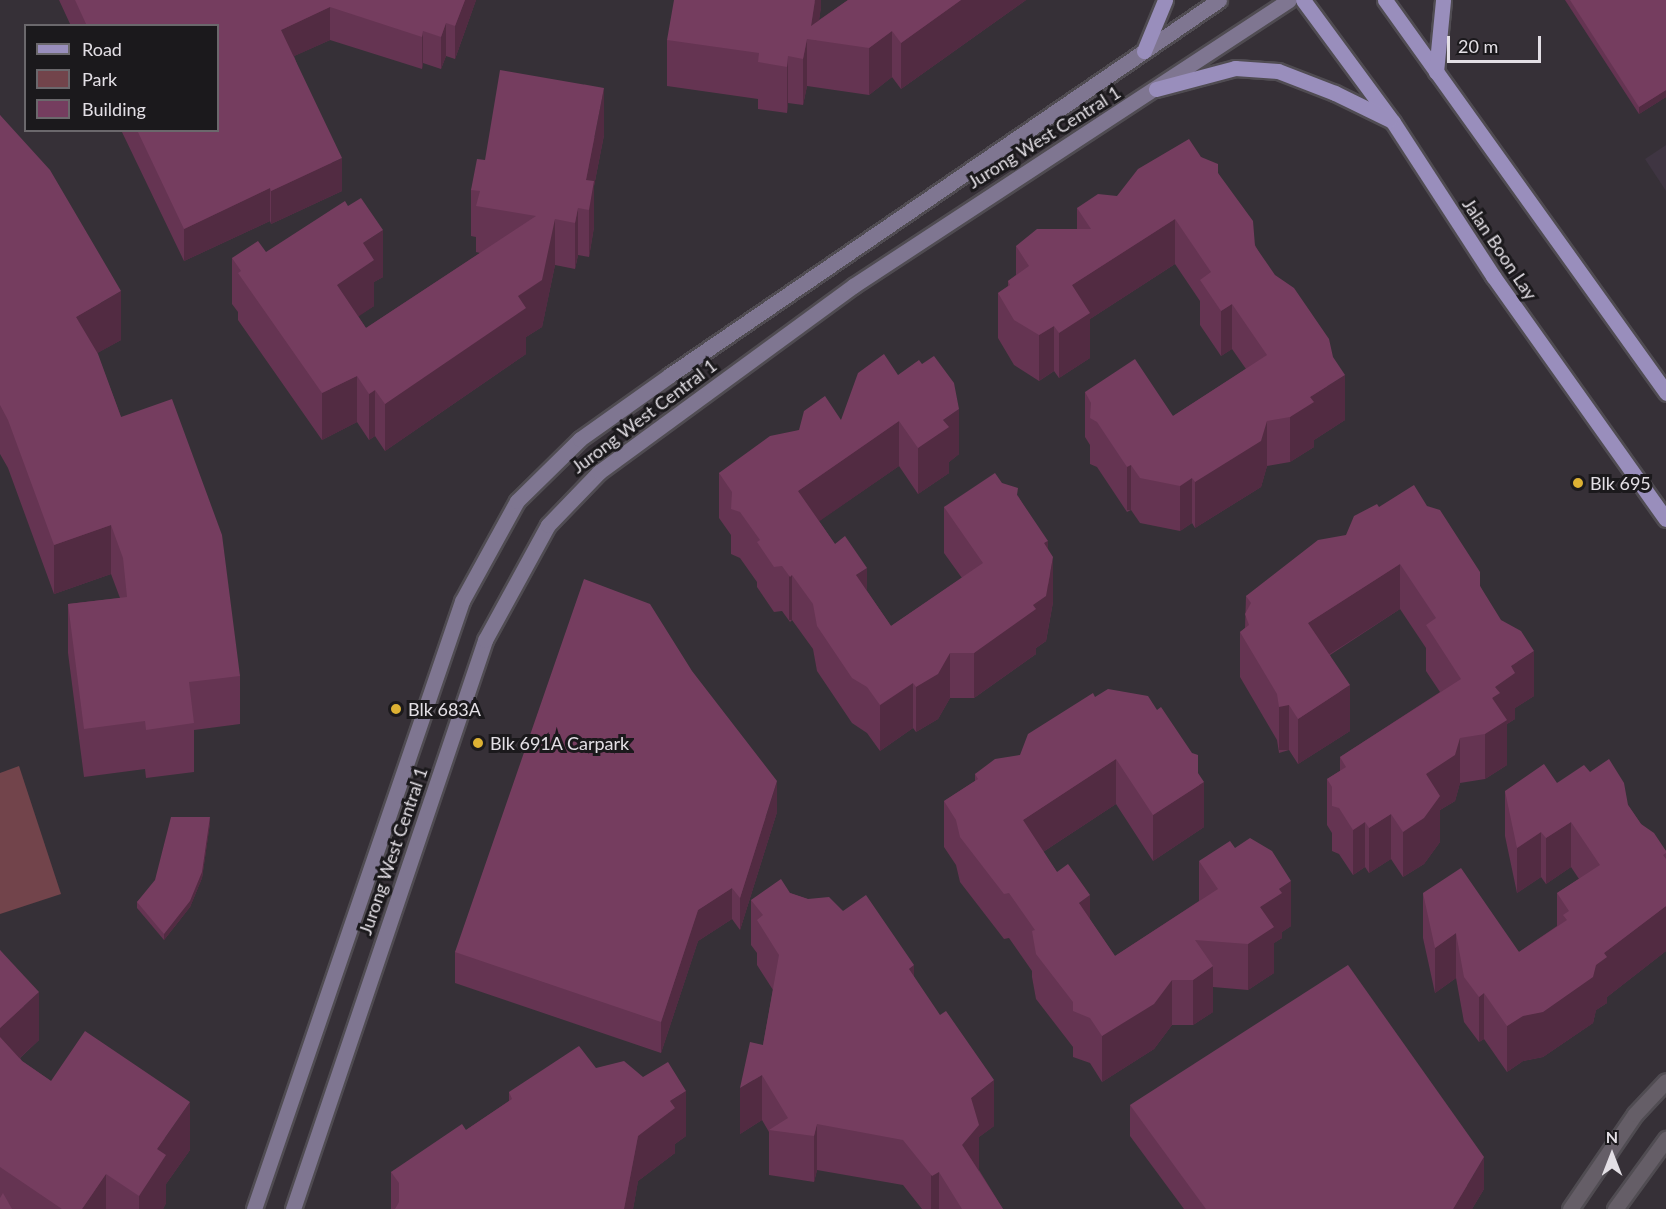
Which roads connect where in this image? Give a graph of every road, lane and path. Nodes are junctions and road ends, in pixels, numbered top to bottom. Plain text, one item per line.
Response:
1 (1165, 0) edge
2 (1219, 0) edge
3 (1289, 0) edge
4 (1303, 0) edge
5 (1385, 0) edge
6 (1443, 0) edge
7 (1144, 51) junction
8 (1436, 72) junction
9 (1156, 89) junction
10 (1393, 122) junction
11 (1666, 393) edge
12 (1666, 519) edge
13 (1666, 1081) edge
14 (1666, 1140) edge
15 (254, 1209) edge
16 (294, 1209) edge
17 (1570, 1209) edge
18 (1615, 1209) edge

1 - 7 main road
2 - 7 street, Jurong West Central 1
3 - 9 street, Jurong West Central 1
4 - 10 main road, Jalan Boon Lay
5 - 8 main road
6 - 8 main road
7 - 15 street, Jurong West Central 1
8 - 11 main road
9 - 10 main road
9 - 16 street, Jurong West Central 1
10 - 12 main road, Jalan Boon Lay
13 - 17 street
14 - 18 street

